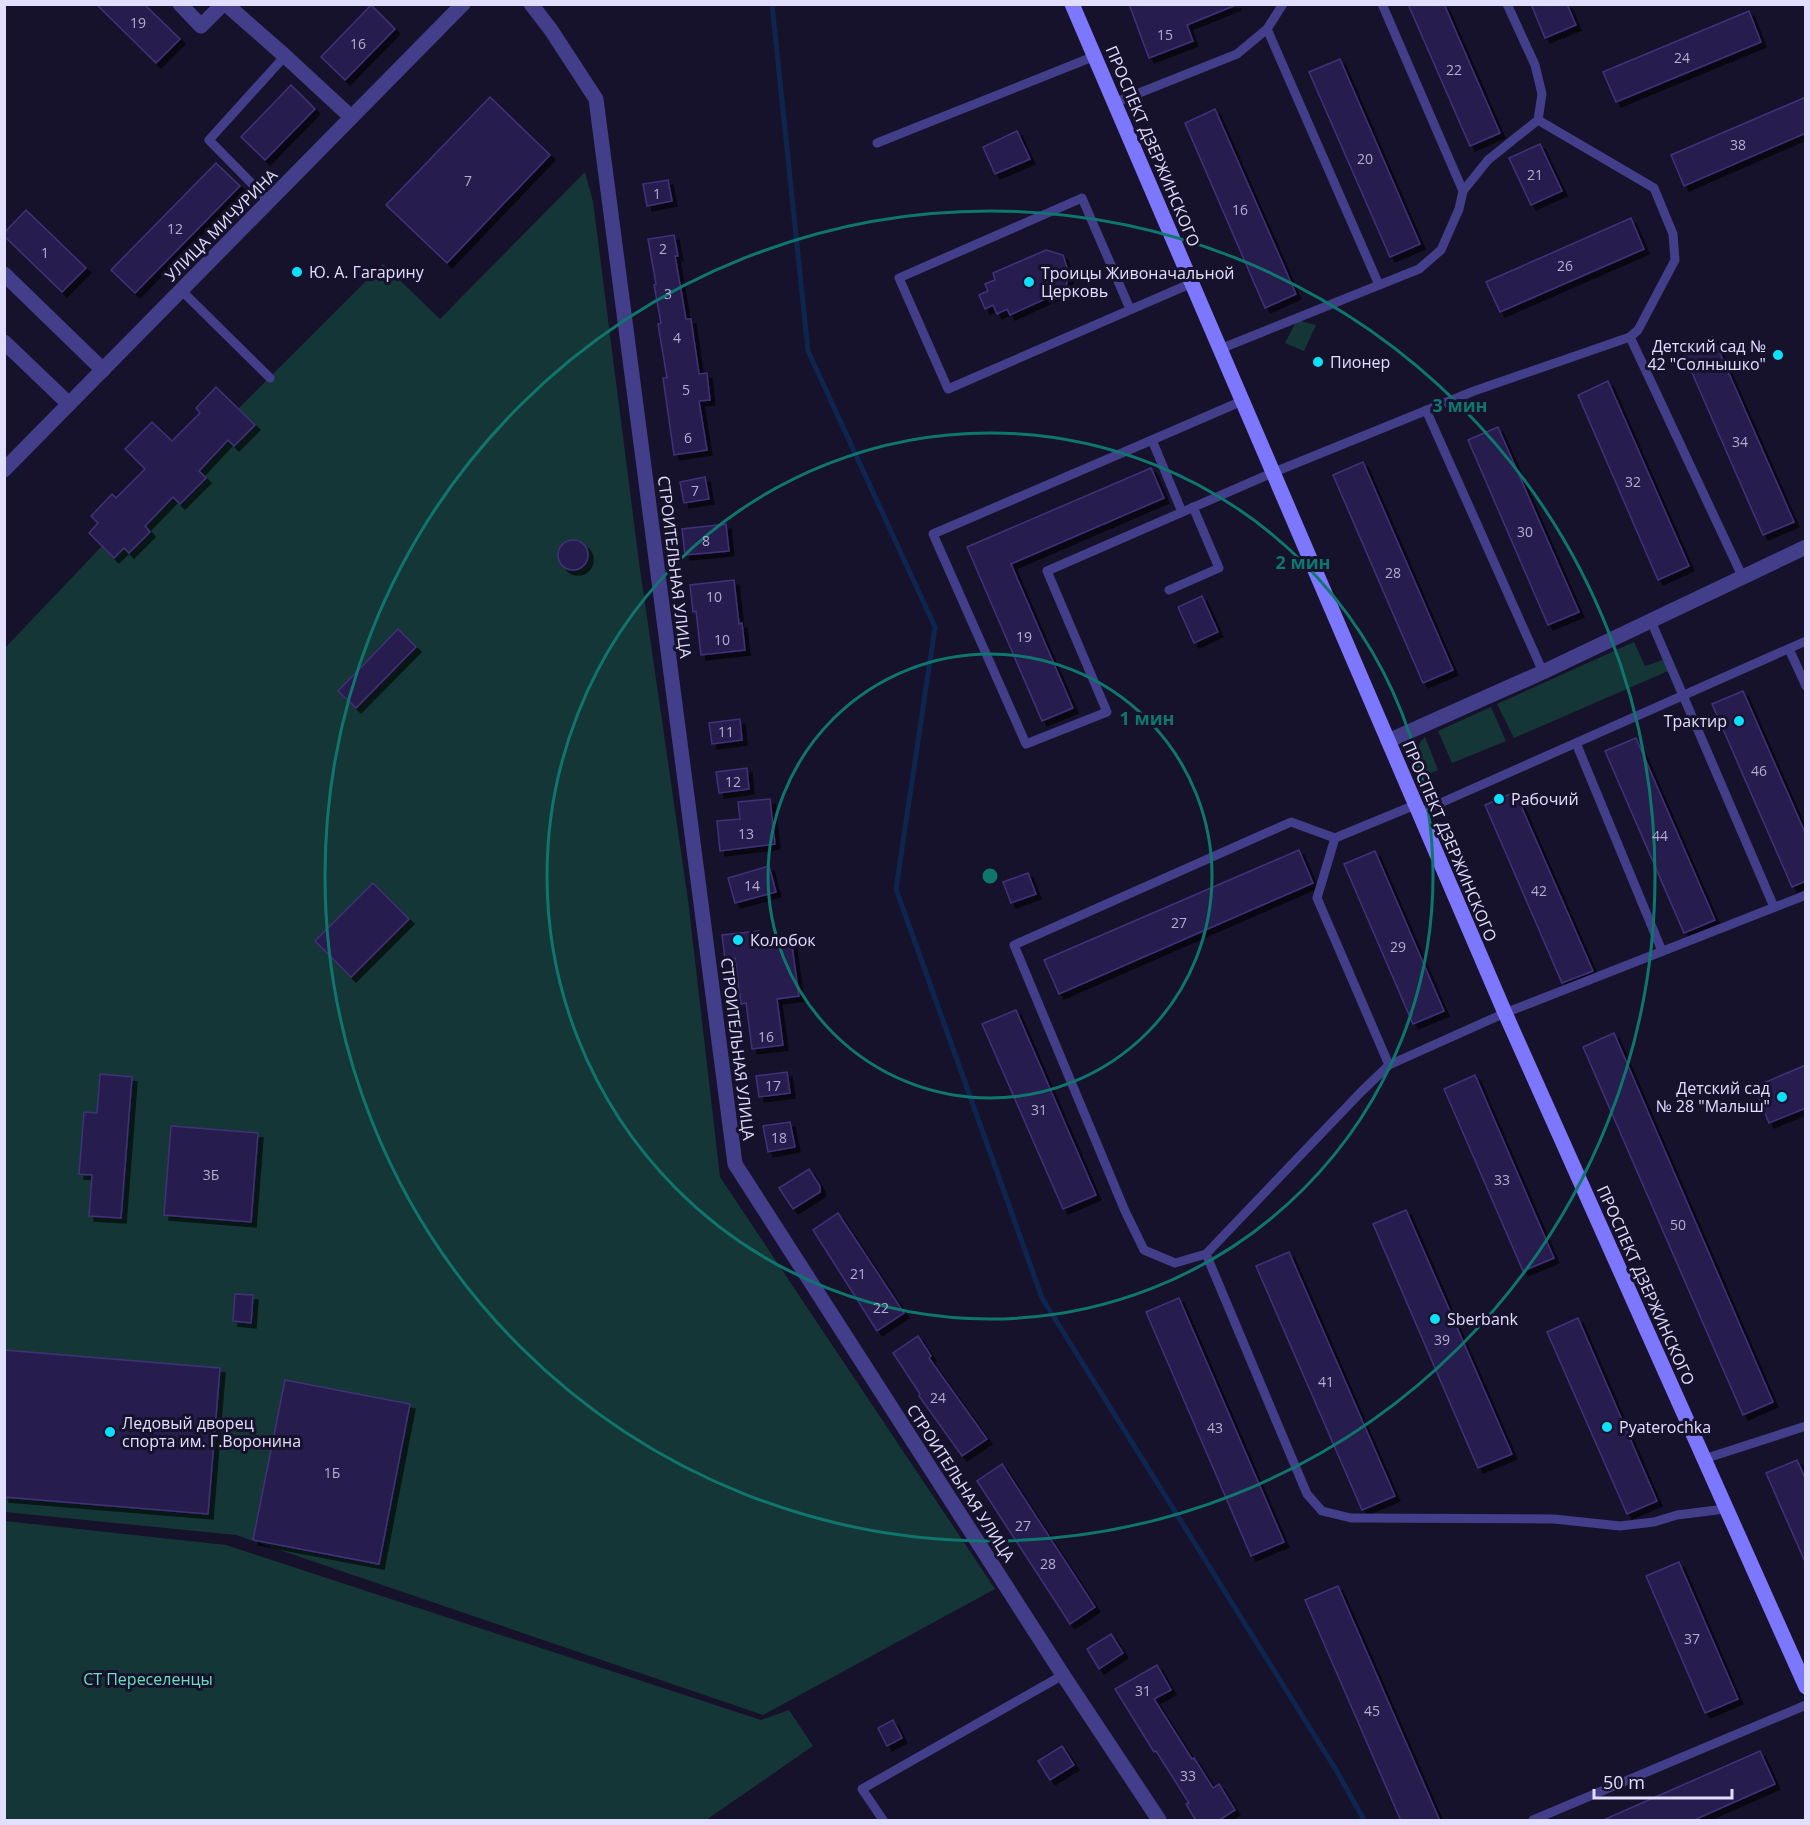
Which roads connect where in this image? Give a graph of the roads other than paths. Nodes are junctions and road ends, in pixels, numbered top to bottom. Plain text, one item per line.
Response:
1 (180, 4) edge
2 (225, 4) edge
3 (463, 4) edge
4 (531, 4) edge
5 (1072, 4) edge
6 (1283, 4) edge
7 (1382, 4) edge
8 (1508, 4) edge
9 (1267, 29) junction
10 (285, 56) junction
11 (1095, 56) junction
12 (1114, 103) junction
13 (351, 117) junction
14 (1538, 120) junction
15 (877, 143) dead end
16 (1463, 191) junction
17 (270, 202) junction
18 (4, 274) edge
19 (1192, 283) junction
20 (1379, 285) junction
21 (182, 291) junction
22 (1130, 309) junction
23 (1630, 337) junction
24 (4, 342) edge
25 (1220, 349) junction
26 (103, 370) junction
27 (270, 378) dead end
28 (1242, 401) junction
29 (69, 404) junction
30 (1426, 410) junction
31 (1152, 440) junction
32 (4, 470) edge
33 (1272, 473) junction
34 (1193, 507) junction
35 (1182, 512) junction
36 (1806, 547) edge
37 (1743, 578) junction
38 (1169, 590) dead end
39 (1651, 621) junction
40 (1806, 641) edge
41 (1789, 649) junction
42 (1542, 672) junction
43 (1806, 686) edge
44 (1683, 696) junction
45 (1388, 741) junction
46 (1576, 743) junction
47 (1417, 809) junction
48 (1335, 838) junction
49 (1806, 895) edge
50 (1774, 908) junction
51 (1662, 951) junction
52 (1505, 1013) junction
53 (1389, 1065) junction
54 (1206, 1254) junction
55 (1806, 1426) edge
56 (1704, 1459) junction
57 (1725, 1509) junction
58 (1063, 1675) junction
59 (1806, 1687) edge
60 (1806, 1705) edge
61 (883, 1821) edge
62 (1159, 1821) edge
63 (1533, 1821) edge

1 - 2 street
2 - 10 street
3 - 13 street, УЛИЦА МИЧУРИНА
4 - 58 street, СТРОИТЕЛЬНАЯ УЛИЦА
5 - 11 street, ПРОСПЕКТ ДЗЕРЖИНСКОГО
6 - 9 lane
7 - 16 lane
8 - 14 lane
9 - 12 lane
9 - 20 lane
10 - 13 street
10 - 17 lane
11 - 12 street, ПРОСПЕКТ ДЗЕРЖИНСКОГО
11 - 15 lane
12 - 19 street, ПРОСПЕКТ ДЗЕРЖИНСКОГО
13 - 17 street, УЛИЦА МИЧУРИНА
14 - 16 lane
14 - 23 lane
16 - 20 lane
17 - 21 street, УЛИЦА МИЧУРИНА
18 - 26 street
19 - 22 lane
19 - 25 street, ПРОСПЕКТ ДЗЕРЖИНСКОГО
20 - 25 lane
21 - 26 street, УЛИЦА МИЧУРИНА
21 - 27 lane
22 - 22 lane
23 - 30 lane
23 - 37 lane
24 - 29 street
25 - 28 street, ПРОСПЕКТ ДЗЕРЖИНСКОГО
26 - 29 street, УЛИЦА МИЧУРИНА
28 - 31 lane
28 - 33 street, ПРОСПЕКТ ДЗЕРЖИНСКОГО
29 - 32 street, УЛИЦА МИЧУРИНА
30 - 33 lane
30 - 42 lane
31 - 35 lane
31 - 35 lane
33 - 34 lane
33 - 45 street, ПРОСПЕКТ ДЗЕРЖИНСКОГО
34 - 35 lane
34 - 38 lane
36 - 37 street
37 - 39 street
39 - 42 street
39 - 44 lane
40 - 41 lane
41 - 43 lane
41 - 44 lane
42 - 45 street
44 - 46 lane
44 - 50 lane
45 - 47 street, ПРОСПЕКТ ДЗЕРЖИНСКОГО
46 - 47 lane
46 - 51 lane
47 - 48 lane
47 - 52 street, ПРОСПЕКТ ДЗЕРЖИНСКОГО
48 - 53 lane
48 - 54 lane
49 - 50 lane
50 - 51 lane
51 - 52 lane
52 - 53 lane
52 - 56 street, ПРОСПЕКТ ДЗЕРЖИНСКОГО
53 - 54 lane
54 - 57 lane
55 - 56 lane
56 - 57 street, ПРОСПЕКТ ДЗЕРЖИНСКОГО
57 - 59 street, ПРОСПЕКТ ДЗЕРЖИНСКОГО
58 - 61 lane
58 - 62 street, СТРОИТЕЛЬНАЯ УЛИЦА
60 - 63 lane

